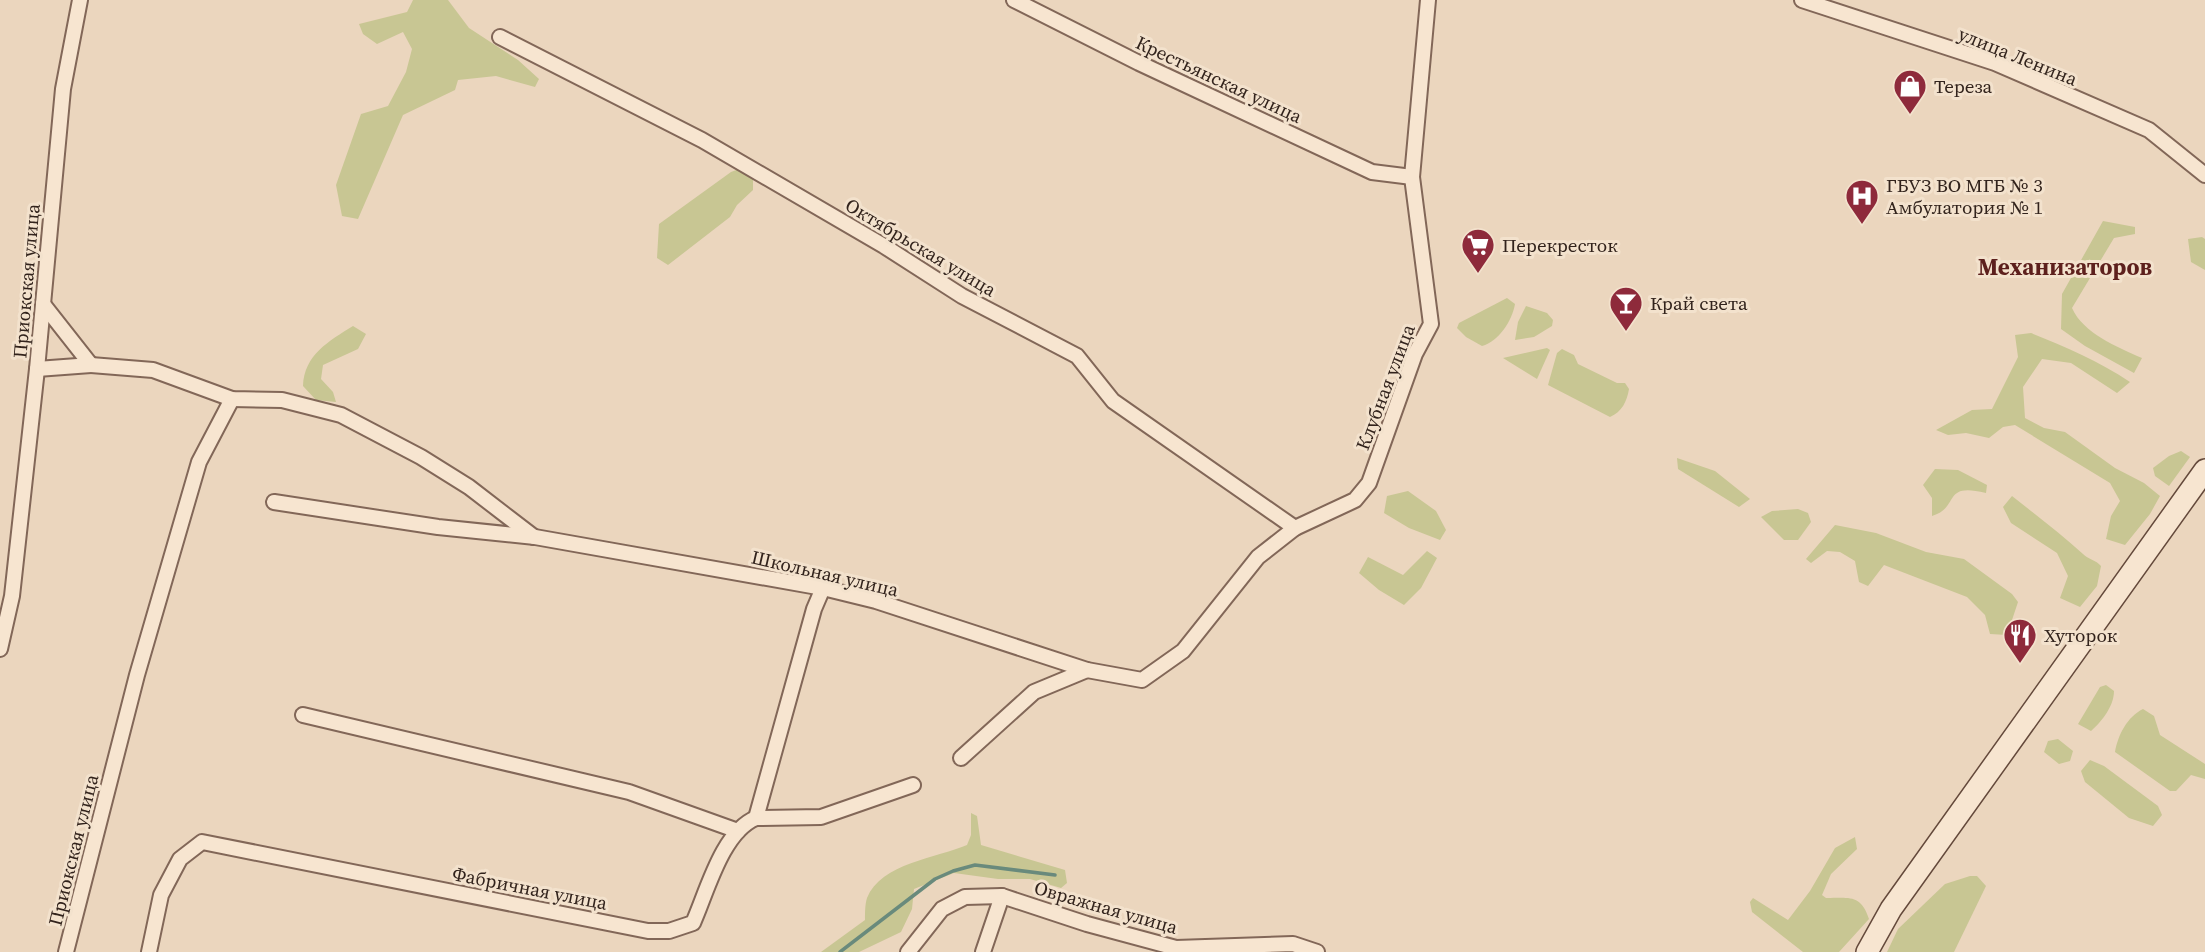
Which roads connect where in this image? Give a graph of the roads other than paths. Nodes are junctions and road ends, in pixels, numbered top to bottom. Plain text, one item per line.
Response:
1 (80, 0) edge
2 (1014, 0) edge
3 (1428, 0) edge
4 (1802, 0) edge
5 (500, 37) dead end
6 (2205, 175) edge
7 (1412, 177) junction
8 (43, 304) junction
9 (92, 365) junction
10 (37, 369) junction
11 (232, 399) junction
12 (2205, 470) edge
13 (274, 502) dead end
14 (1295, 528) junction
15 (535, 537) junction
16 (823, 588) junction
17 (0, 649) edge
18 (1087, 670) junction
19 (1142, 680) joint
20 (303, 715) dead end
21 (961, 758) dead end
22 (913, 785) dead end
23 (756, 818) junction
24 (738, 831) junction
25 (1002, 896) junction
26 (1176, 950) edge
27 (66, 952) edge
28 (149, 952) edge
29 (908, 952) edge
30 (983, 952) edge
31 (1317, 952) edge
32 (1867, 952) edge

1 - 8 street, Приокская улица
2 - 7 street, Крестьянская улица
3 - 7 street, Клубная улица
4 - 6 street, улица Ленина
5 - 14 street, Октябрьская улица
7 - 14 street, Клубная улица
8 - 9 street
8 - 10 street, Приокская улица
9 - 10 street, Школьная улица
9 - 11 street, Школьная улица
10 - 17 street, Приокская улица
11 - 15 street, Школьная улица
11 - 27 street, Приокская улица
12 - 32 main road
13 - 15 street, Школьная улица
14 - 19 street, Клубная улица
15 - 16 street, Школьная улица
16 - 18 street, Школьная улица
16 - 23 street
18 - 19 street, Школьная улица
18 - 21 street
20 - 24 street
22 - 23 street
23 - 24 street, Фабричная улица
24 - 28 street, Фабричная улица
25 - 26 street, Овражная улица
25 - 29 street, Овражная улица
25 - 30 street
26 - 31 street, Овражная улица

